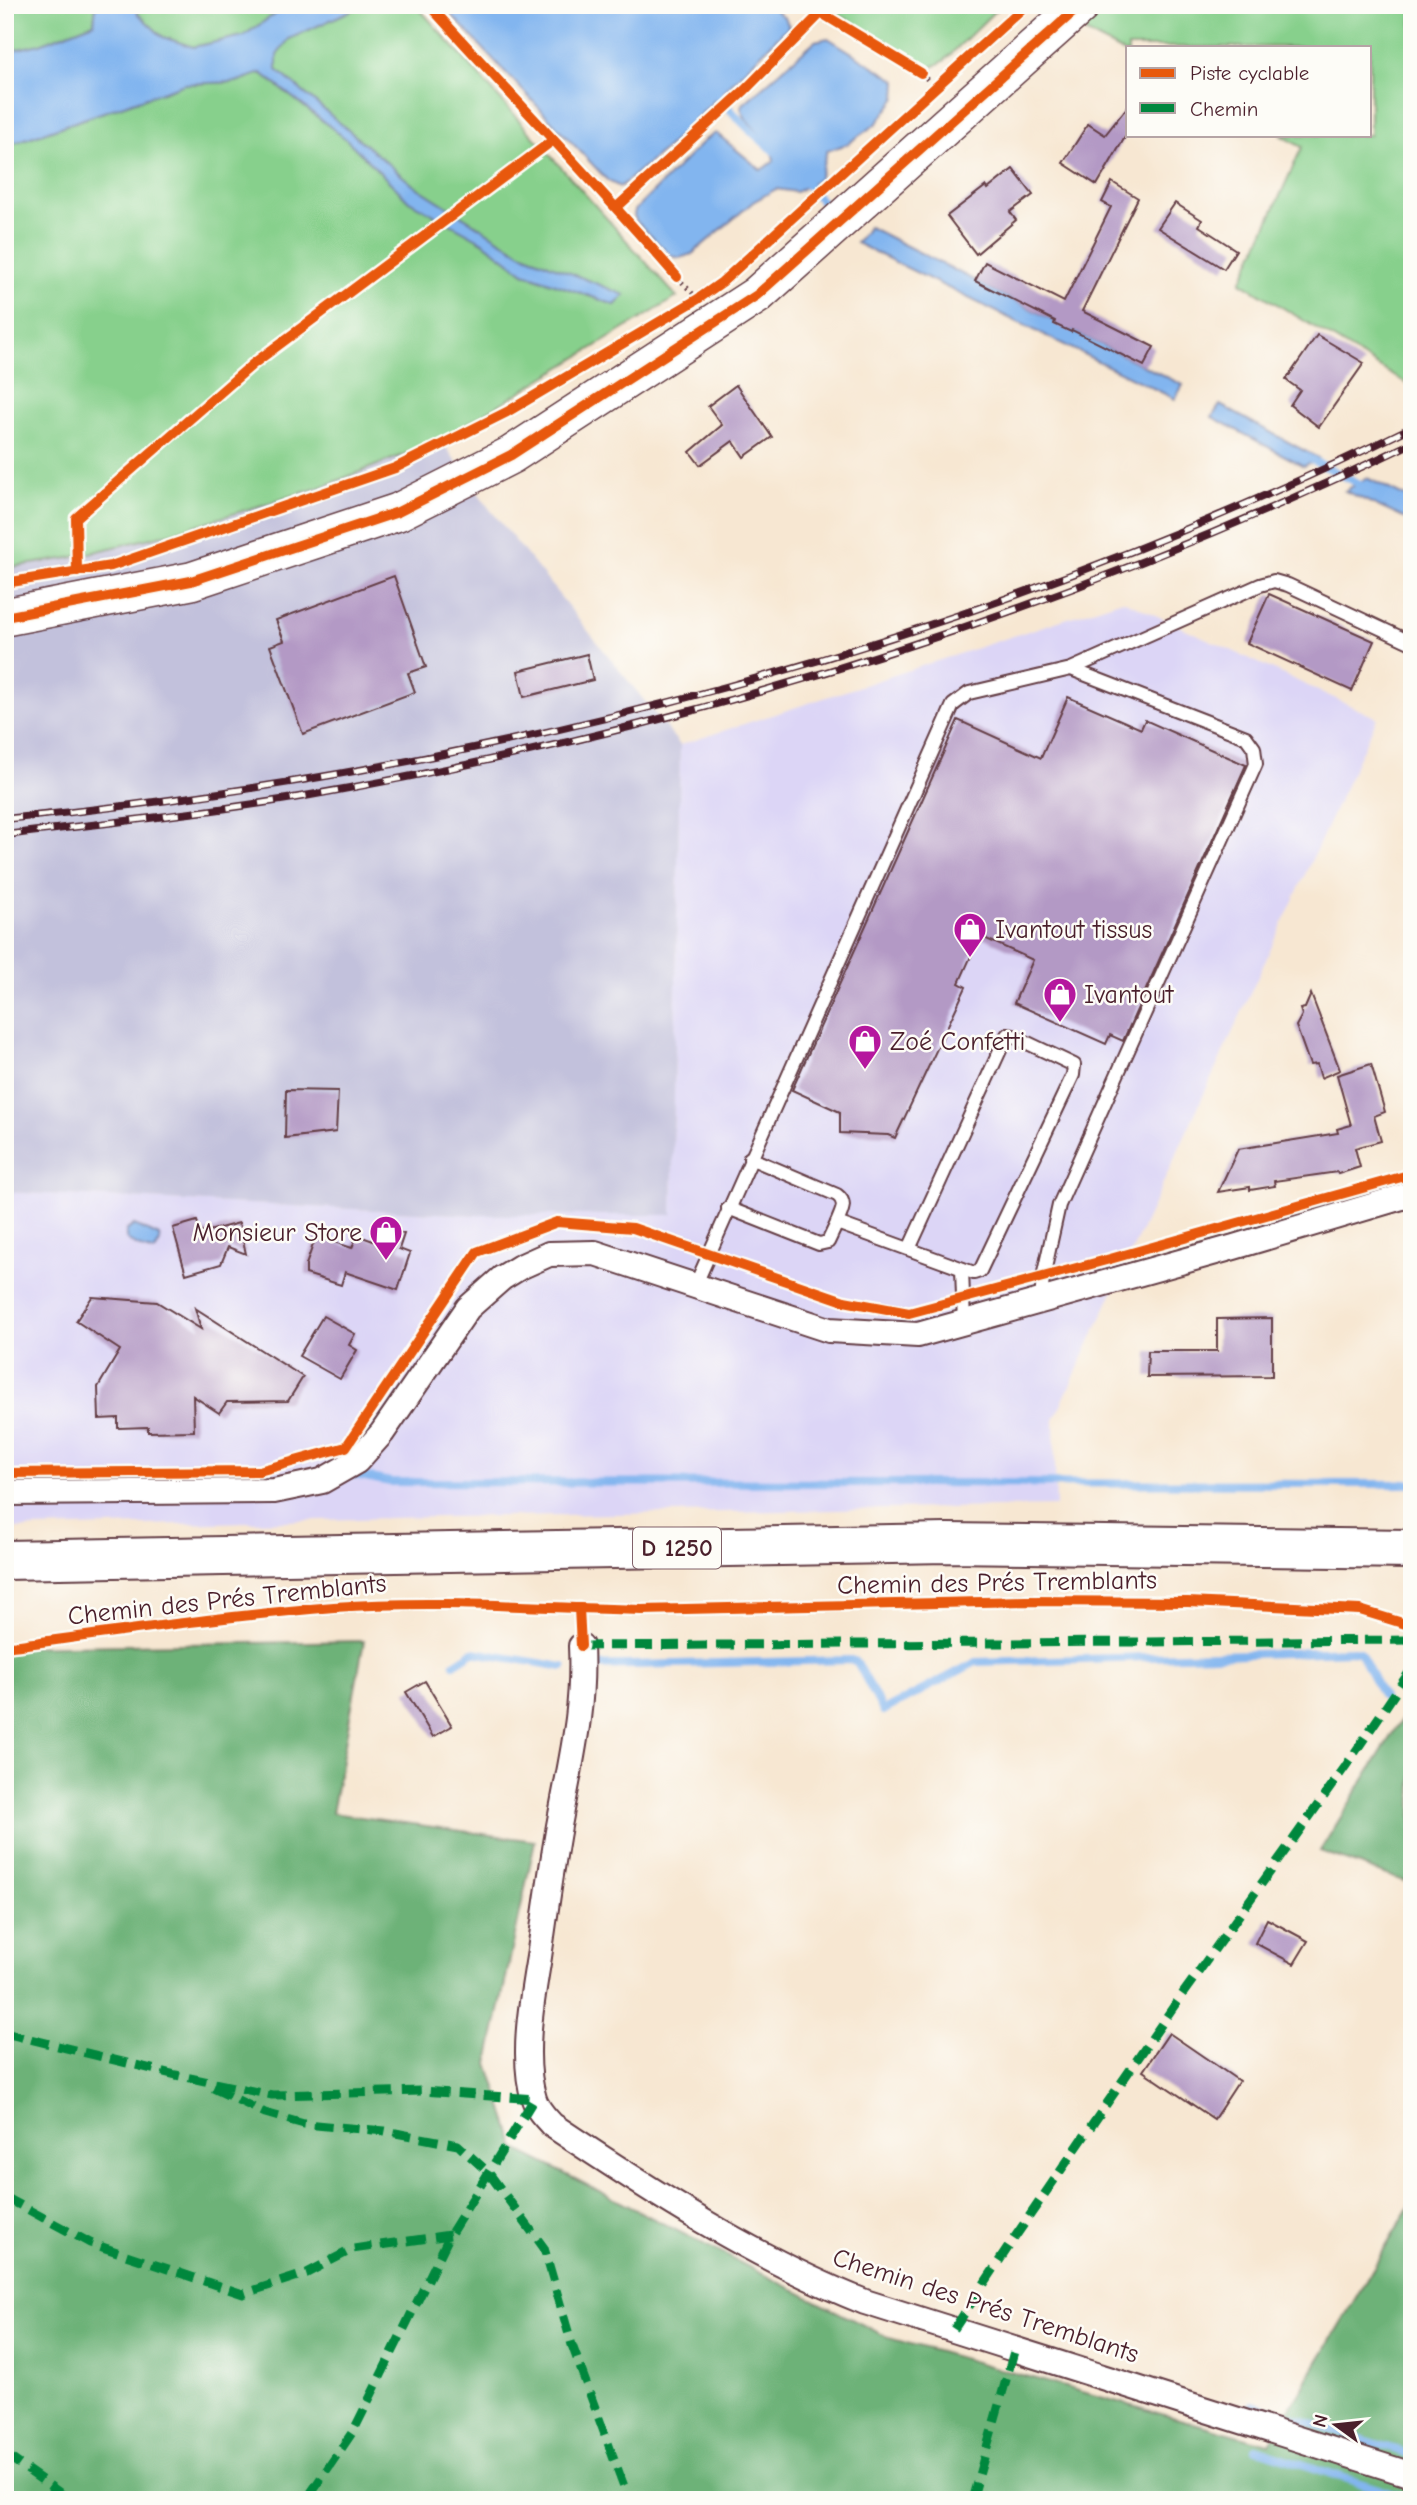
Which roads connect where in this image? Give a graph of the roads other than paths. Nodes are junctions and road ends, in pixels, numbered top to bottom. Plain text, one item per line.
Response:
1 (1081, 5) edge
2 (5, 617) edge
3 (1412, 643) edge
4 (1071, 669) junction
5 (750, 1158) junction
6 (1412, 1194) edge
7 (728, 1208) junction
8 (837, 1223) junction
9 (909, 1249) junction
10 (962, 1269) junction
11 (695, 1286) junction
12 (1041, 1301) junction
13 (964, 1322) junction
14 (5, 1493) edge
15 (1412, 1549) edge
16 (5, 1560) edge
17 (581, 1646) dead end
18 (1412, 2475) edge

1 - 2 main road
3 - 4 lane
4 - 5 lane
4 - 12 lane
5 - 7 lane
5 - 8 lane
6 - 12 street
7 - 8 lane
7 - 11 lane
8 - 9 lane
9 - 10 lane
9 - 10 lane
10 - 13 lane
11 - 13 street
11 - 14 street
12 - 13 street
15 - 16 main road, D 1250
17 - 18 street, Chemin des Prés Tremblants

